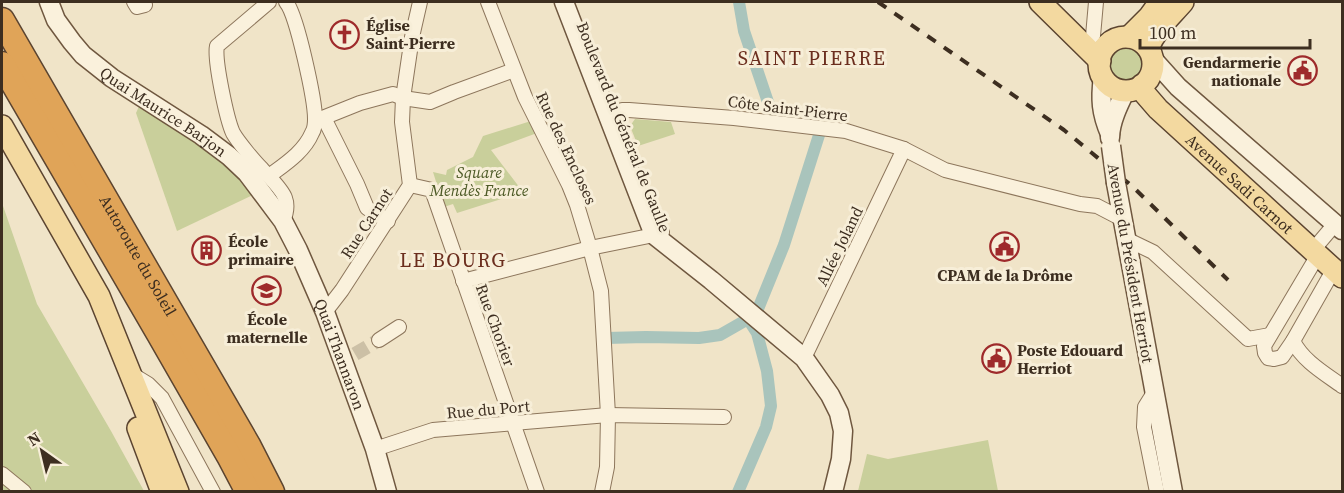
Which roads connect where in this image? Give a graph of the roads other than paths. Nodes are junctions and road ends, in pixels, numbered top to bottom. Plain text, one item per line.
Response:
1 (268, 2) edge
2 (286, 2) edge
3 (420, 2) edge
4 (488, 2) edge
5 (564, 2) edge
6 (574, 2) edge
7 (1096, 2) edge
8 (1160, 2) edge
9 (1183, 2) edge
10 (52, 3) edge
11 (1047, 8) edge
12 (2, 20) edge
13 (1111, 38) junction
14 (1150, 53) junction
15 (2, 64) edge
16 (514, 69) junction
17 (1101, 69) junction
18 (1178, 87) junction
19 (1134, 88) junction
20 (403, 98) junction
21 (612, 113) junction
22 (319, 119) junction
23 (2, 126) edge
24 (1110, 140) junction
25 (904, 149) junction
26 (2, 151) edge
27 (269, 176) junction
28 (410, 185) junction
29 (1118, 194) junction
30 (1097, 206) junction
31 (1122, 219) junction
32 (283, 221) junction
33 (388, 221) junction
34 (1340, 226) edge
35 (658, 233) junction
36 (1126, 239) junction
37 (590, 248) junction
38 (1315, 253) junction
39 (1338, 273) edge
40 (463, 281) junction
41 (325, 312) junction
42 (399, 327) dead end
43 (379, 340) tunnel mouth
44 (1267, 341) junction
45 (1293, 341) junction
46 (804, 358) junction
47 (130, 374) junction
48 (1342, 386) edge
49 (1155, 391) junction
50 (608, 415) junction
51 (724, 417) dead end
52 (513, 423) junction
53 (375, 449) junction
54 (2, 474) edge
55 (24, 492) edge
56 (162, 492) edge
57 (178, 492) edge
58 (213, 492) edge
59 (248, 492) edge
60 (272, 492) edge
61 (387, 492) edge
62 (537, 492) edge
63 (602, 492) edge
64 (833, 492) edge
65 (1157, 492) edge
66 (1173, 492) edge

1 - 27 street
2 - 22 street
3 - 20 street, Rue Carnot
4 - 16 street, Rue des Encloses
5 - 21 street, Boulevard du Général de Gaulle
6 - 21 street, Boulevard du Général de Gaulle
7 - 13 street
8 - 13 main road
9 - 14 main road
10 - 32 street, Quai Maurice Barjon
11 - 13 main road
11 - 17 main road
12 - 60 highway, Autoroute du Soleil
13 - 14 main road
13 - 17 main road
14 - 18 street
14 - 19 main road
15 - 59 highway, Autoroute du Soleil
16 - 20 street
16 - 37 street, Rue des Encloses
17 - 19 main road
17 - 24 street, Avenue du Président Herriot
18 - 19 street
18 - 34 street
19 - 24 street, Avenue du Président Herriot
19 - 38 main road, Avenue Sadi Carnot
20 - 22 street
20 - 28 street, Rue Carnot
21 - 25 street, Côte Saint-Pierre
21 - 35 street, Boulevard du Général de Gaulle
22 - 27 street
22 - 33 street
23 - 47 main road
24 - 29 street, Avenue du Président Herriot, bridge
25 - 30 street, Côte Saint-Pierre
25 - 46 street, Allée Joland
26 - 56 main road
27 - 32 street
28 - 33 street, Rue Carnot
28 - 40 street, Rue Chorier
29 - 30 street
29 - 31 street, Avenue du Président Herriot
30 - 31 street, Côte Saint-Pierre
31 - 36 street, Avenue du Président Herriot
32 - 41 street, Quai Thannaron
33 - 41 street, Rue Carnot
34 - 38 street
35 - 37 street
35 - 46 street, Boulevard du Général de Gaulle
36 - 44 street
36 - 49 street, Avenue du Président Herriot
37 - 40 street
37 - 50 street, Rue des Encloses
38 - 39 main road, Avenue Sadi Carnot
38 - 44 street
39 - 45 street
40 - 52 street, Rue Chorier
41 - 53 street, Quai Thannaron
42 - 43 street
44 - 45 street
45 - 48 street
46 - 64 street, Boulevard du Général de Gaulle
47 - 57 main road
47 - 58 street
49 - 65 street
49 - 66 street, Avenue du Président Herriot
50 - 51 street, Rue du Port
50 - 52 street, Rue du Port
50 - 63 street, Rue des Encloses
52 - 53 street, Rue du Port
52 - 62 street, Rue Chorier
53 - 61 street, Quai Thannaron
54 - 55 street

